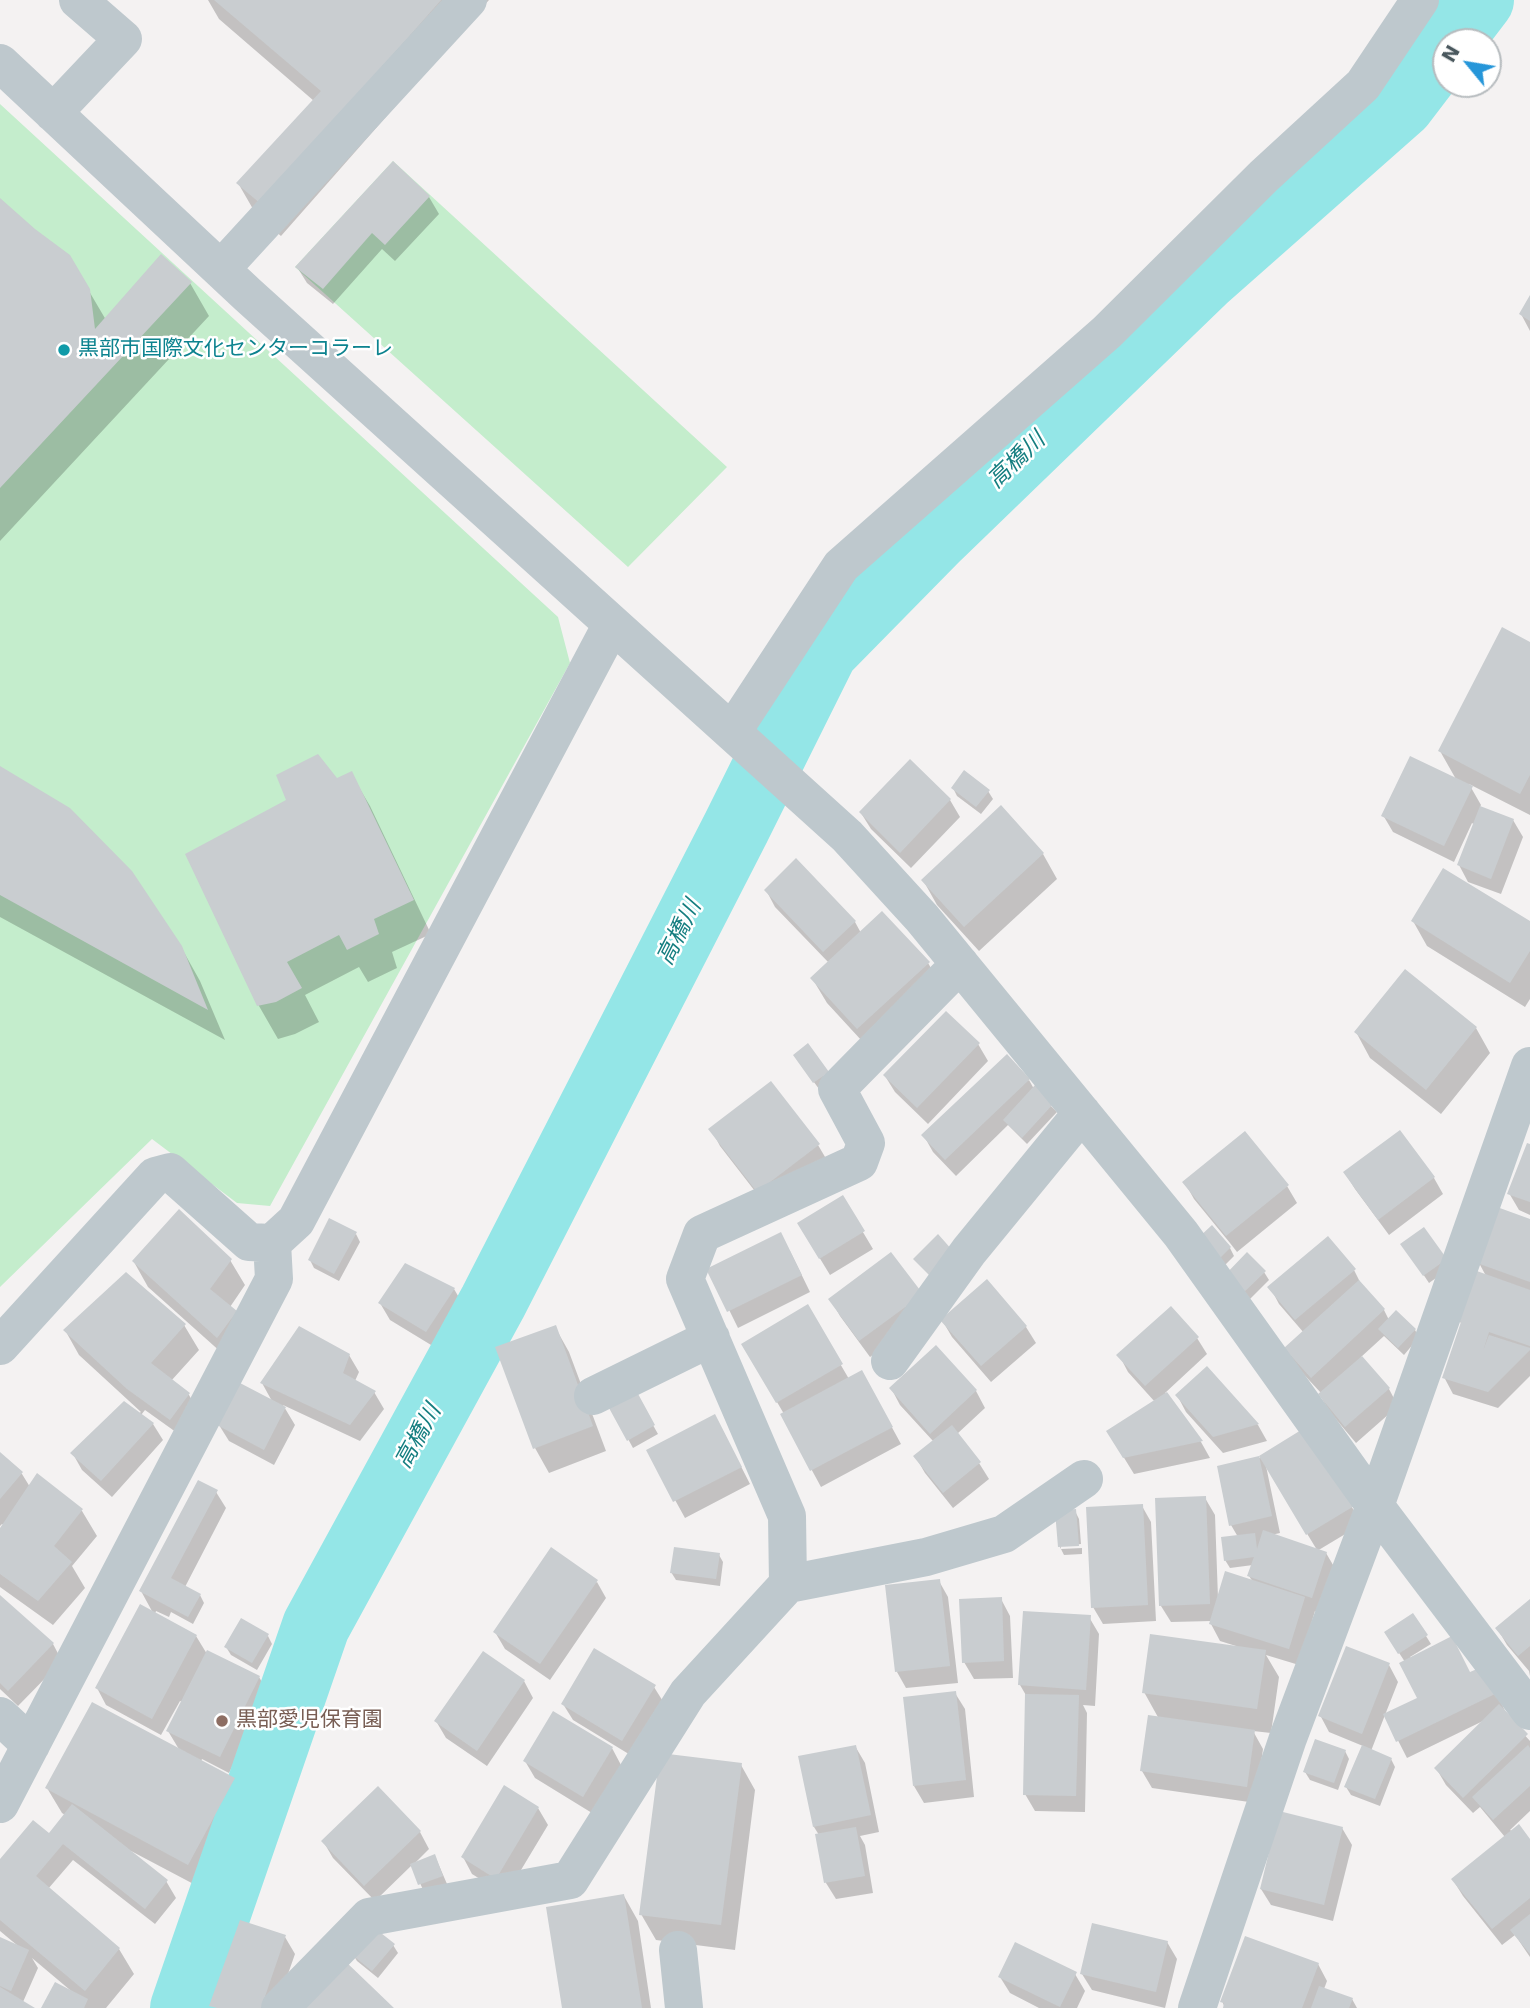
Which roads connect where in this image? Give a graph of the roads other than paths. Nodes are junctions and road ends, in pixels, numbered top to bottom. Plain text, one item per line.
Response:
1 (78, 0) edge
2 (468, 0) edge
3 (1420, 0) edge
4 (0, 63) edge
5 (53, 113) junction
6 (221, 269) junction
7 (612, 624) junction
8 (732, 732) junction
9 (960, 964) junction
10 (1530, 1066) edge
11 (1082, 1113) junction
12 (272, 1243) junction
13 (711, 1338) junction
14 (0, 1346) edge
15 (890, 1361) dead end
16 (593, 1396) dead end
17 (1084, 1479) dead end
18 (1375, 1506) junction
19 (788, 1584) junction
20 (1530, 1711) edge
21 (0, 1716) edge
22 (31, 1745) junction
23 (0, 1804) edge
24 (678, 1950) dead end
25 (280, 2008) edge
26 (684, 2008) edge
27 (1196, 2008) edge

1 - 5 street
2 - 6 street
3 - 8 street
4 - 5 street
5 - 6 street
6 - 7 street
7 - 8 street
7 - 12 street
8 - 9 street
9 - 11 street
9 - 13 street
10 - 18 street
11 - 15 street
11 - 18 street
12 - 14 street
12 - 22 street
13 - 16 street
13 - 19 street
17 - 19 street
18 - 20 street
18 - 27 street
19 - 25 street
21 - 22 street
22 - 23 street
24 - 26 street

